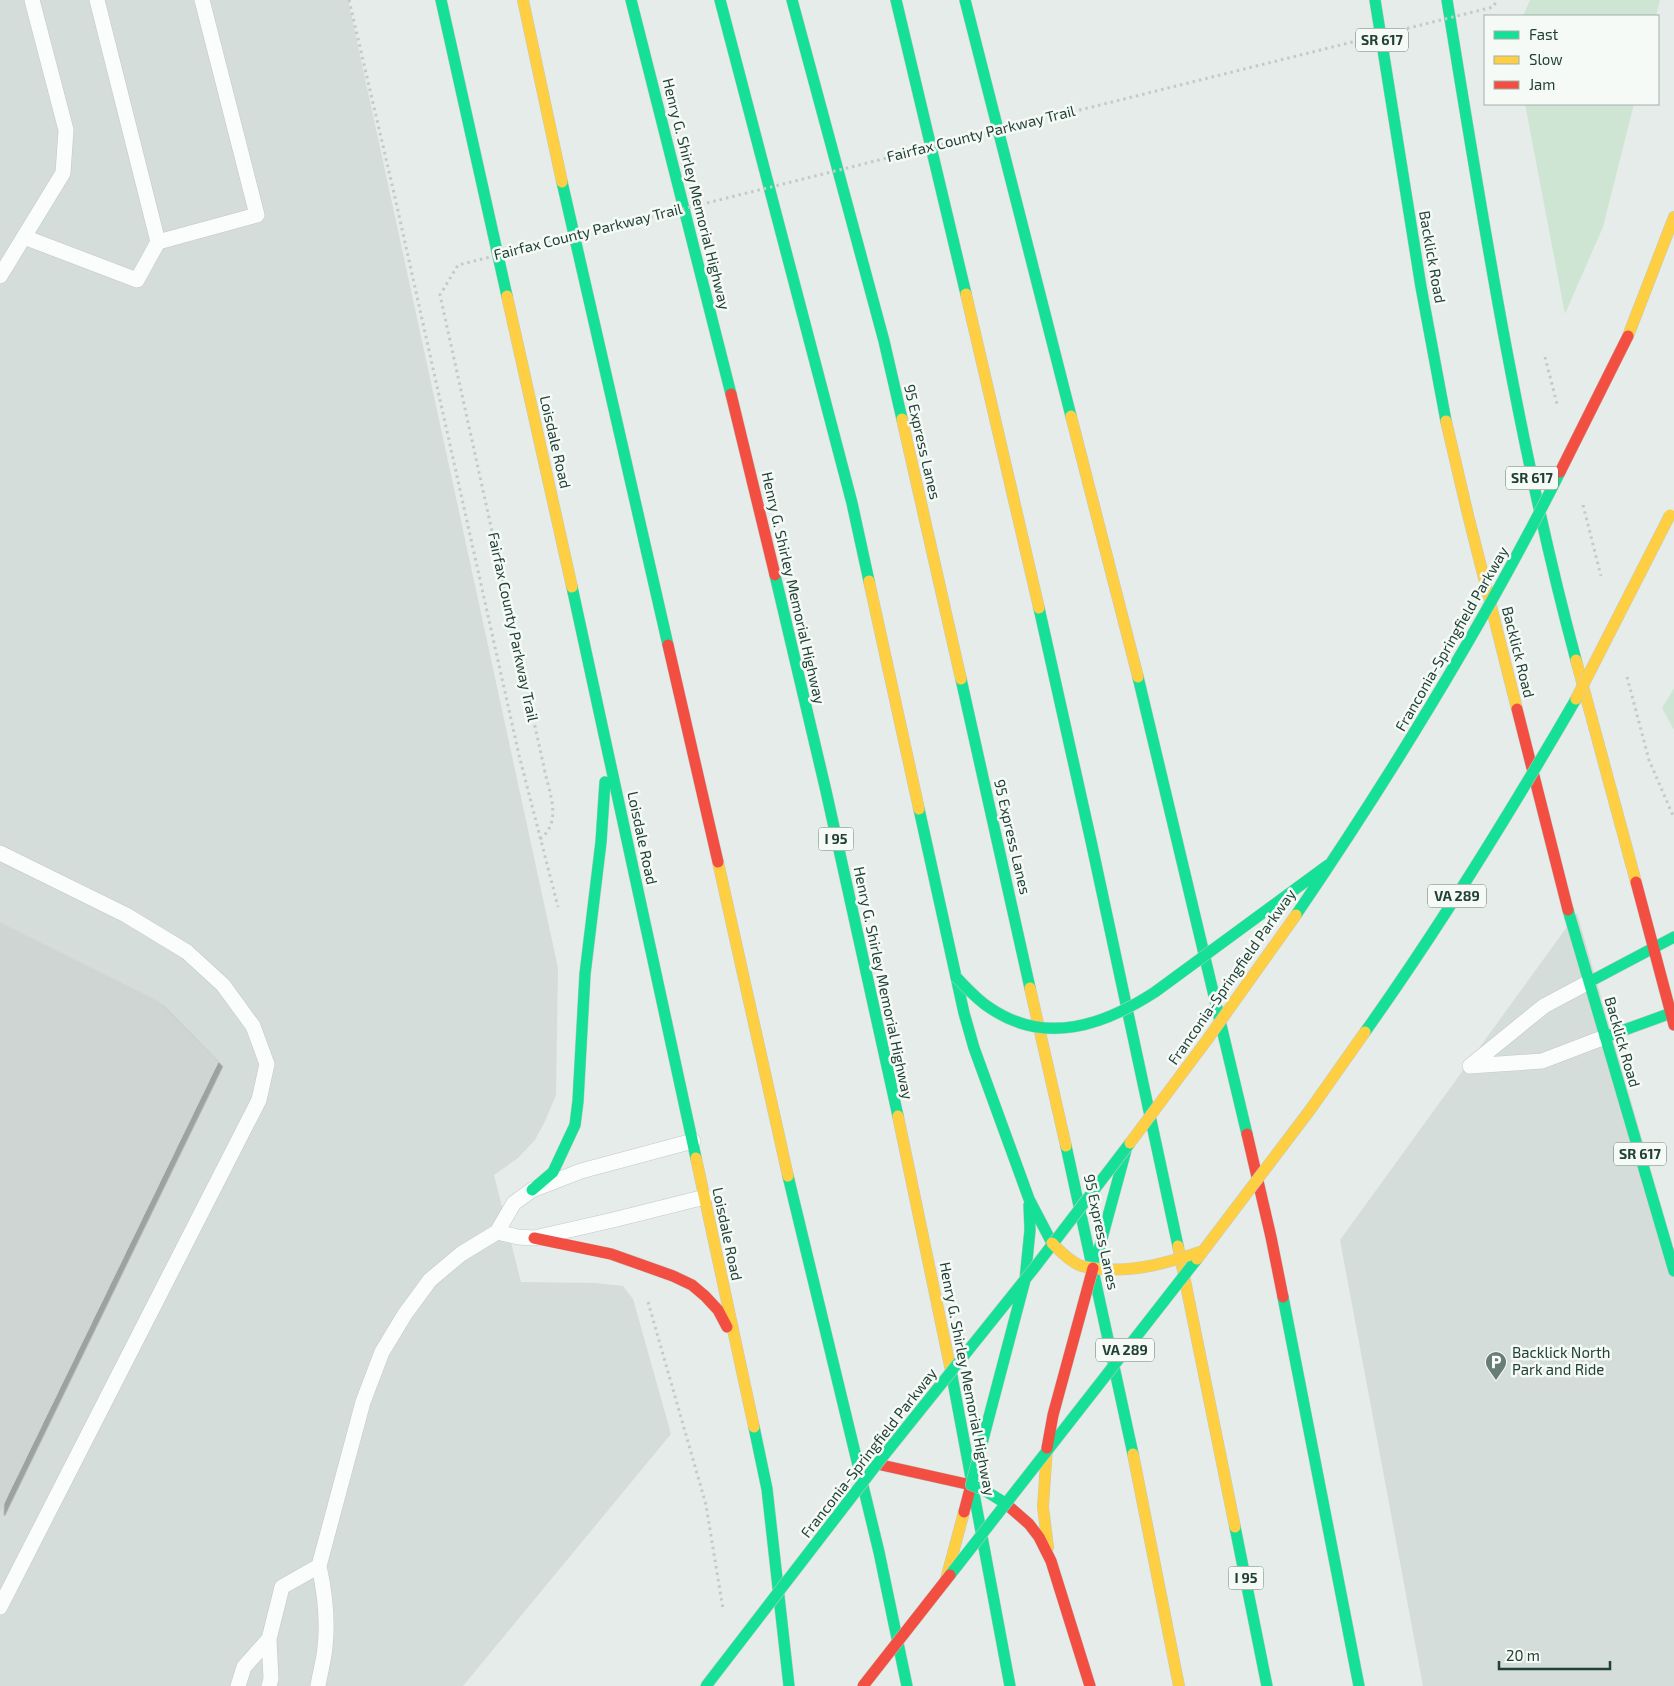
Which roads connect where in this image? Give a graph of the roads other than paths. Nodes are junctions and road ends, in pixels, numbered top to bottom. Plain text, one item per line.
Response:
1 (32, 0) edge
2 (97, 0) edge
3 (202, 0) edge
4 (441, 0) edge
5 (523, 0) edge
6 (631, 0) edge
7 (720, 0) edge
8 (792, 0) edge
9 (896, 0) edge
10 (965, 0) edge
11 (1375, 0) edge
12 (1446, 0) edge
13 (1674, 217) edge
14 (24, 237) junction
15 (158, 242) junction
16 (0, 276) edge
17 (1672, 510) edge
18 (601, 716) junction
19 (0, 853) edge
20 (1328, 865) junction
21 (1674, 937) edge
22 (1653, 948) junction
23 (956, 977) junction
24 (1589, 982) junction
25 (1672, 1012) edge
26 (1674, 1025) edge
27 (1605, 1037) junction
28 (693, 1141) junction
29 (1126, 1150) junction
30 (532, 1190) junction
31 (705, 1197) junction
32 (1029, 1199) junction
33 (497, 1232) junction
34 (534, 1238) junction
35 (1052, 1243) junction
36 (1202, 1251) junction
37 (1093, 1268) junction
38 (1674, 1270) edge
39 (1025, 1280) junction
40 (734, 1339) junction
41 (1047, 1448) junction
42 (878, 1464) junction
43 (970, 1485) junction
44 (1005, 1503) junction
45 (1051, 1561) junction
46 (319, 1566) junction
47 (946, 1579) junction
48 (0, 1607) edge
49 (269, 1638) junction
50 (238, 1686) edge
51 (269, 1686) edge
52 (318, 1686) edge
53 (706, 1686) edge
54 (789, 1686) edge
55 (863, 1686) edge
56 (907, 1686) edge
57 (1010, 1686) edge
58 (1090, 1686) edge
59 (1179, 1686) edge
60 (1267, 1686) edge
61 (1359, 1686) edge

1 - 14 lane
2 - 15 lane
3 - 15 lane
4 - 18 main road, Loisdale Road
5 - 56 main road
6 - 57 main road, Henry G. Shirley Memorial Highway / I 95
7 - 23 main road
8 - 59 main road, 95 Express Lanes
9 - 60 main road, I 95
10 - 61 main road
11 - 24 main road, Backlick Road / SR 617
12 - 22 main road, SR 617
13 - 20 main road, Franconia-Springfield Parkway, bridge
14 - 15 lane
14 - 16 lane
17 - 36 main road, VA 289, bridge
18 - 28 main road, Loisdale Road
18 - 30 main road
19 - 48 lane
20 - 23 main road, bridge
20 - 29 main road, Franconia-Springfield Parkway, bridge
21 - 22 main road
22 - 24 main road
22 - 25 main road, SR 617
23 - 32 main road
24 - 27 main road, Backlick Road / SR 617
24 - 27 lane
25 - 26 main road, SR 617
25 - 27 main road
27 - 38 main road, Backlick Road / SR 617
28 - 30 lane
28 - 31 main road, Loisdale Road
29 - 35 main road, Franconia-Springfield Parkway, bridge
29 - 37 main road
30 - 33 lane
31 - 34 lane
31 - 40 main road, Loisdale Road
32 - 35 main road
32 - 39 main road
33 - 34 lane
33 - 46 lane
34 - 40 main road
35 - 37 main road, bridge
35 - 39 main road, Franconia-Springfield Parkway, bridge
36 - 37 main road, bridge
36 - 41 main road, VA 289, bridge
37 - 41 main road, bridge
39 - 42 main road, Franconia-Springfield Parkway, bridge
39 - 43 main road, bridge
40 - 54 main road, Loisdale Road
41 - 44 main road, VA 289, bridge
41 - 45 main road
42 - 43 main road
42 - 53 main road, Franconia-Springfield Parkway, bridge
43 - 44 main road, bridge
43 - 47 main road
44 - 45 main road
44 - 47 main road, VA 289, bridge
45 - 58 main road
46 - 49 lane
46 - 52 lane
47 - 55 main road, VA 289, bridge
49 - 50 lane
49 - 51 lane

